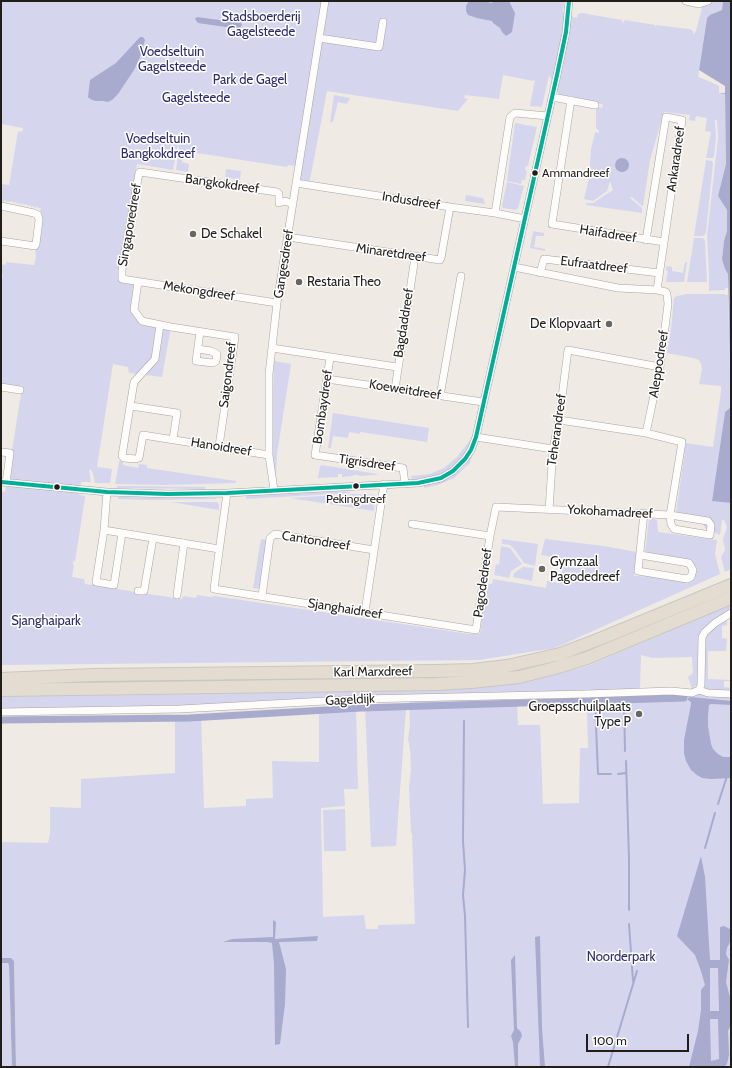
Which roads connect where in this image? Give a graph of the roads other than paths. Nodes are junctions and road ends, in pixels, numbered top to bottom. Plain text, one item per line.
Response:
1 (325, 1) edge
2 (569, 1) edge
3 (686, 1) edge
4 (708, 1) edge
5 (384, 22) dead end
6 (319, 38) junction
7 (552, 97) junction
8 (571, 100) junction
9 (595, 105) dead end
10 (548, 116) junction
11 (140, 172) joint
12 (296, 183) junction
13 (293, 204) junction
14 (1, 206) edge
15 (450, 207) junction
16 (495, 213) junction
17 (525, 219) junction
18 (288, 237) junction
19 (646, 240) junction
20 (1, 241) edge
21 (664, 242) junction
22 (415, 257) junction
23 (514, 267) junction
24 (540, 273) junction
25 (660, 273) junction
26 (461, 276) dead end
27 (122, 279) joint
28 (138, 282) junction
29 (657, 290) junction
30 (667, 294) joint
31 (277, 303) junction
32 (160, 325) junction
33 (200, 332) junction
34 (272, 348) junction
35 (198, 349) dead end
36 (330, 358) junction
37 (397, 367) junction
38 (660, 367) junction
39 (327, 378) junction
40 (1, 387) edge
41 (395, 389) junction
42 (20, 390) dead end
43 (440, 396) junction
44 (483, 402) junction
45 (131, 406) junction
46 (559, 420) junction
47 (646, 433) junction
48 (476, 437) junction
49 (173, 440) junction
50 (219, 446) junction
51 (553, 449) junction
52 (1, 452) edge
53 (269, 455) junction
54 (315, 455) joint
55 (3, 482) edge
56 (384, 484) junction
57 (405, 484) junction
58 (274, 490) junction
59 (107, 492) junction
60 (227, 492) junction
61 (550, 510) junction
62 (644, 513) junction
63 (670, 515) junction
64 (412, 524) dead end
65 (104, 530) junction
66 (122, 533) junction
67 (490, 536) junction
68 (153, 538) junction
69 (184, 543) junction
70 (219, 549) junction
71 (374, 550) junction
72 (640, 555) junction
73 (731, 585) edge
74 (138, 591) dead end
75 (177, 595) dead end
76 (262, 596) junction
77 (731, 598) edge
78 (365, 612) junction
79 (731, 613) edge
80 (476, 630) joint
81 (1, 679) edge
82 (1, 690) edge
83 (699, 690) junction
84 (731, 694) edge
85 (1, 712) edge

1 - 6 street, Gangesdreef
2 - 7 street, Tigrisdreef
3 - 4 street
5 - 6 street
6 - 12 street, Gangesdreef
7 - 8 street
7 - 10 street, Tigrisdreef
8 - 9 street
8 - 19 street, Haifadreef
10 - 16 street
10 - 17 street, Tigrisdreef
11 - 13 street, Bangkokdreef
11 - 27 street, Singaporedreef
12 - 13 street, Gangesdreef
12 - 15 street, Indusdreef
13 - 18 street, Gangesdreef
14 - 20 street
15 - 16 street, Indusdreef
15 - 22 street, Minaretdreef
16 - 17 street, Indusdreef
17 - 23 street, Tigrisdreef
18 - 22 street, Minaretdreef
18 - 31 street, Gangesdreef
19 - 21 street, Haifadreef
19 - 21 street, Ankaradreef
21 - 25 street, Ankaradreef
22 - 37 street, Bagdaddreef
23 - 24 street, Eufraatdreef
23 - 44 street, Tigrisdreef
24 - 25 street, Eufraatdreef
24 - 29 street, Eufraatdreef
25 - 29 street, Ankaradreef
26 - 43 street
27 - 28 street, Mekongdreef
28 - 31 street, Mekongdreef
28 - 32 street, Saigondreef
29 - 30 street, Eufraatdreef
30 - 38 street, Aleppodreef
31 - 34 street, Gangesdreef
32 - 33 street, Saigondreef
32 - 45 street, Hanoidreef
33 - 35 street
33 - 50 street, Saigondreef
34 - 36 street, Koeweitdreef
34 - 53 street, Gangesdreef
36 - 37 street, Koeweitdreef
36 - 39 street, Bombaydreef
37 - 41 street, Bagdaddreef
38 - 46 street, Teherandreef
38 - 47 street, Aleppodreef
39 - 41 street, Koeweitdreef
39 - 54 street, Bombaydreef
40 - 42 street
41 - 43 street, Koeweitdreef
43 - 44 street, Koeweitdreef
44 - 48 street, Tigrisdreef
45 - 49 street, Hanoidreef
45 - 49 street, Hanoidreef
46 - 47 street
46 - 51 street, Teherandreef
47 - 63 street
48 - 51 street
48 - 57 street, Tigrisdreef
49 - 50 street, Hanoidreef
50 - 53 street, Hanoidreef
51 - 61 street, Teherandreef
52 - 55 street
53 - 58 street, Gangesdreef
54 - 57 street, Tigrisdreef
55 - 59 street, Tigrisdreef
56 - 57 street, Tigrisdreef
56 - 58 street, Tigrisdreef
56 - 71 street
58 - 60 street, Tigrisdreef
59 - 60 street, Tigrisdreef
59 - 65 street
60 - 70 street
61 - 62 street, Yokohamadreef
61 - 67 street, Pagodedreef
62 - 63 street, Yokohamadreef
62 - 72 street
63 - 63 street, Yokohamadreef
64 - 67 street, Pagodedreef
65 - 66 street
65 - 66 street
66 - 68 street
67 - 80 street, Pagodedreef
68 - 69 street
68 - 74 street
69 - 70 street
69 - 75 street
70 - 76 street, Sjanghaidreef
71 - 76 street, Cantondreef
71 - 78 street
72 - 72 street
73 - 81 highway, Karl Marxdreef
76 - 78 street, Sjanghaidreef
77 - 82 highway, Karl Marxdreef
78 - 80 street, Sjanghaidreef
79 - 83 street
83 - 84 street, Gageldijk
83 - 85 street, Gageldijk

